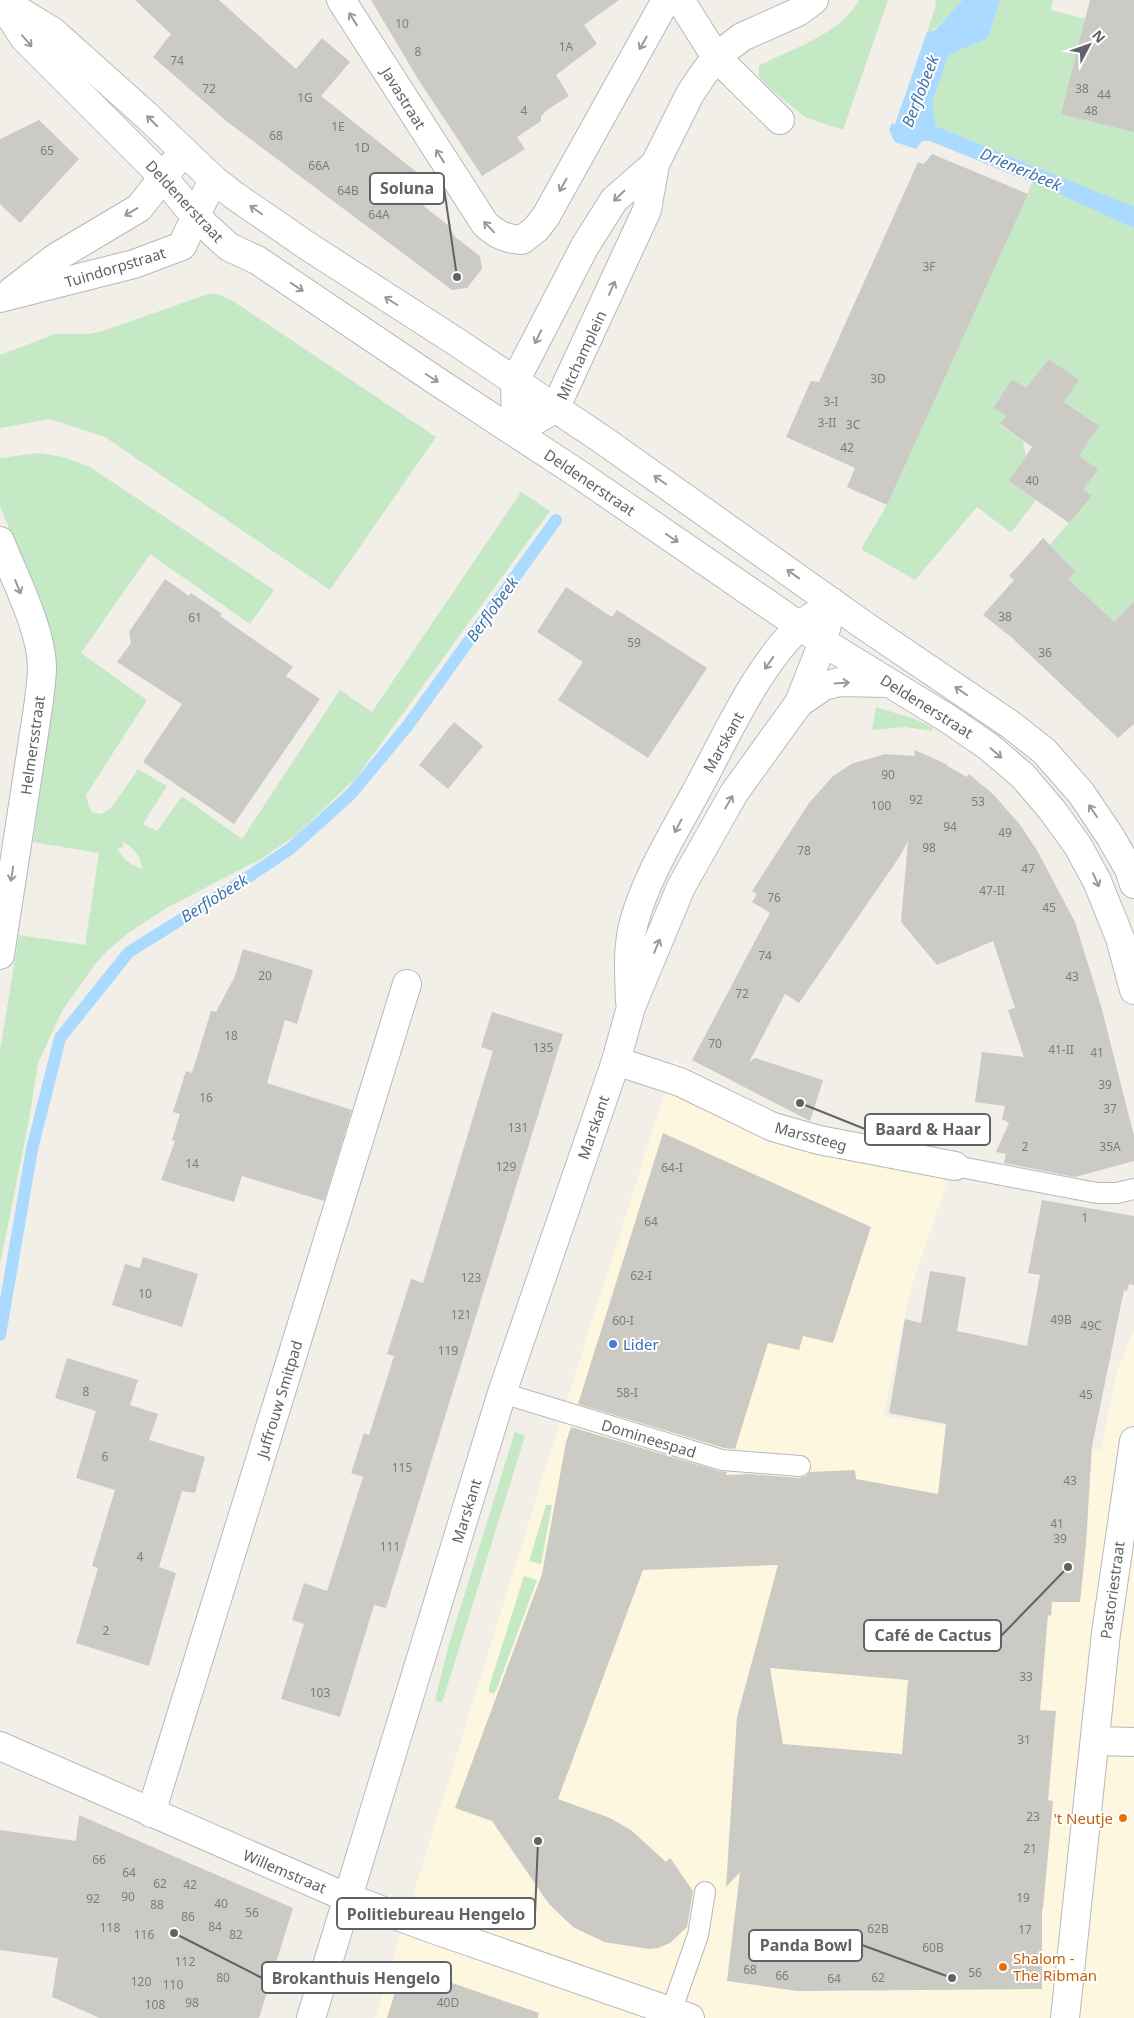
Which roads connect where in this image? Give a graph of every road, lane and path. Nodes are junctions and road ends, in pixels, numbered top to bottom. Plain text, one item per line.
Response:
1 (0, 0) edge
2 (341, 0) edge
3 (666, 0) edge
4 (680, 0) edge
5 (814, 0) edge
6 (716, 57) junction
7 (780, 120) dead end
8 (183, 152) junction
9 (655, 164) junction
10 (162, 176) junction
11 (213, 179) junction
12 (195, 216) junction
13 (2, 297) edge
14 (515, 382) junction
15 (555, 409) junction
16 (516, 431) junction
17 (0, 541) edge
18 (832, 602) junction
19 (799, 625) junction
20 (823, 642) junction
21 (890, 683) junction
22 (799, 703) junction
23 (1132, 873) edge
24 (0, 955) edge
25 (407, 984) dead end
26 (1134, 990) edge
27 (631, 1007) junction
28 (616, 1061) junction
29 (955, 1166) joint
30 (1134, 1189) edge
31 (502, 1393) junction
32 (1134, 1441) edge
33 (800, 1466) dead end
34 (1095, 1741) junction
35 (1134, 1742) edge
36 (0, 1746) edge
37 (151, 1813) junction
38 (705, 1892) dead end
39 (348, 1898) junction
40 (681, 2015) edge
41 (311, 2018) edge
42 (1065, 2018) edge

8 -> 1 street, Deldenerstraat
1 -> 10 street, Deldenerstraat
3 -> 2 street, Javastraat
4 - 6 street
5 - 6 street, Mitchamplein
6 - 7 street
6 - 9 street, Mitchamplein
8 - 10 street, Tuindorpstraat
8 - 11 street, Deldenerstraat
9 -> 14 street, Mitchamplein
15 -> 9 street, Mitchamplein
10 - 12 street, Deldenerstraat
10 -> 13 street, Tuindorpstraat
11 - 12 street, Tuindorpstraat
14 -> 11 street, Deldenerstraat
12 - 13 street, Tuindorpstraat
12 -> 16 street, Deldenerstraat
14 - 15 street, Deldenerstraat
14 - 16 street, Mitchamplein
15 - 16 street, Mitchamplein
18 -> 15 street, Deldenerstraat
16 -> 19 street, Deldenerstraat
17 -> 24 street, Helmersstraat
18 - 19 street, Marskant
18 - 20 street, Marskant
23 -> 18 street, Deldenerstraat
19 - 20 street, Deldenerstraat
19 -> 27 street, Marskant
20 - 21 street, Deldenerstraat
20 - 22 street, Marskant
22 -> 21 street, Marskant
21 -> 26 street, Deldenerstraat
27 -> 22 street, Marskant
25 - 37 street, Juffrouw Smitpad
27 - 28 street, Marskant
28 - 29 street, Marssteeg
28 - 31 street, Marskant
29 - 30 lane, Marssteeg
31 - 33 lane, Domineespad
31 - 39 street, Marskant
32 - 34 street, Pastoriestraat
34 - 35 street
34 - 42 street, Pastoriestraat
36 - 37 street, Willemstraat
37 - 39 street, Willemstraat
38 - 40 lane
39 - 40 street, Willemstraat
39 - 41 street, Marskant

